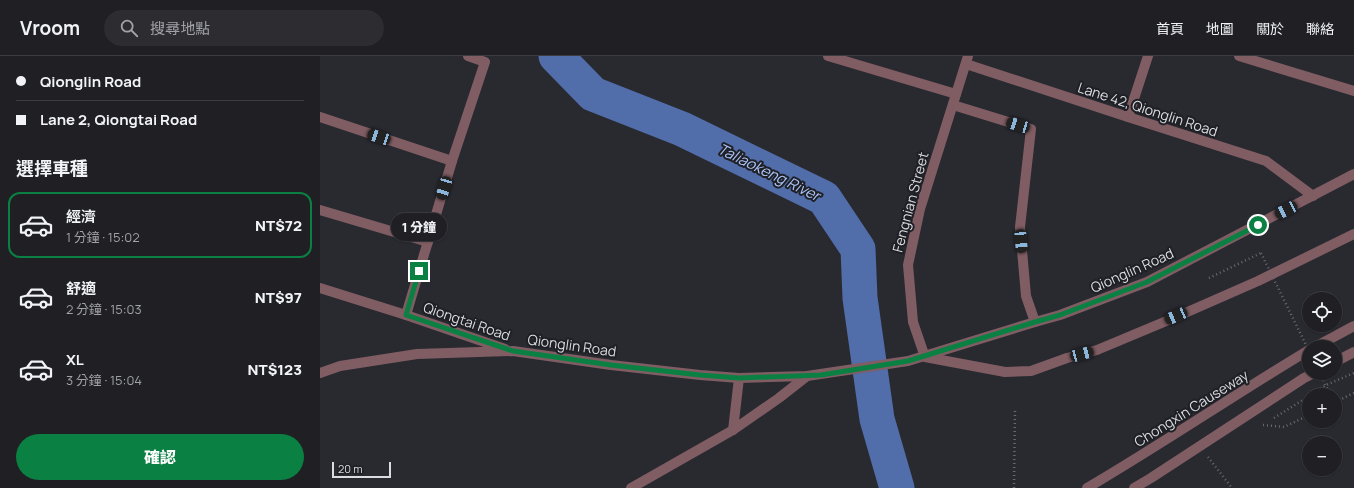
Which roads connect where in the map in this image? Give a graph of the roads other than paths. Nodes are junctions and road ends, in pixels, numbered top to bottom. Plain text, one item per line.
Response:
1 (468, 56) edge
2 (828, 56) edge
3 (1148, 56) edge
4 (1239, 56) edge
5 (967, 60) edge
6 (1354, 91) edge
7 (956, 94) junction
8 (953, 105) junction
9 (1128, 117) junction
10 (320, 118) edge
11 (452, 161) junction
12 (1354, 174) edge
13 (1313, 196) junction
14 (320, 210) edge
15 (1354, 234) edge
16 (428, 242) junction
17 (320, 288) edge
18 (406, 315) junction
19 (1035, 322) junction
20 (1354, 326) edge
21 (1328, 340) edge
22 (513, 351) junction
23 (1354, 352) edge
24 (1302, 355) edge
25 (925, 357) junction
26 (1342, 358) edge
27 (320, 373) edge
28 (807, 376) junction
29 (739, 378) junction
30 (1302, 379) edge
31 (733, 430) junction
32 (631, 488) edge
33 (1087, 488) edge
34 (1134, 488) edge

1 - 11 street
2 - 7 street
3 - 9 street
4 - 6 street
5 - 7 street, Fengnian Street
5 - 9 street, Lane 42, Qionglin Road
7 - 8 street, Fengnian Street
8 - 19 street
8 - 25 street, Fengnian Street
9 - 13 street, Lane 42, Qionglin Road
10 - 11 street
11 - 16 street
12 - 13 street, Qionglin Road
13 - 19 street, Qionglin Road
14 - 16 street
15 - 25 street
16 - 18 street
17 - 18 street, Qiongtai Road
18 - 22 street, Qiongtai Road
19 - 25 street, Qionglin Road
20 - 21 street
22 - 27 street, Qionglin Road
22 - 29 street, Qionglin Road
23 - 26 street
24 - 33 street, Chongxin Causeway
25 - 28 street, Qionglin Road
28 - 29 street, Qionglin Road
28 - 31 street
29 - 31 street
30 - 34 street
31 - 32 street

